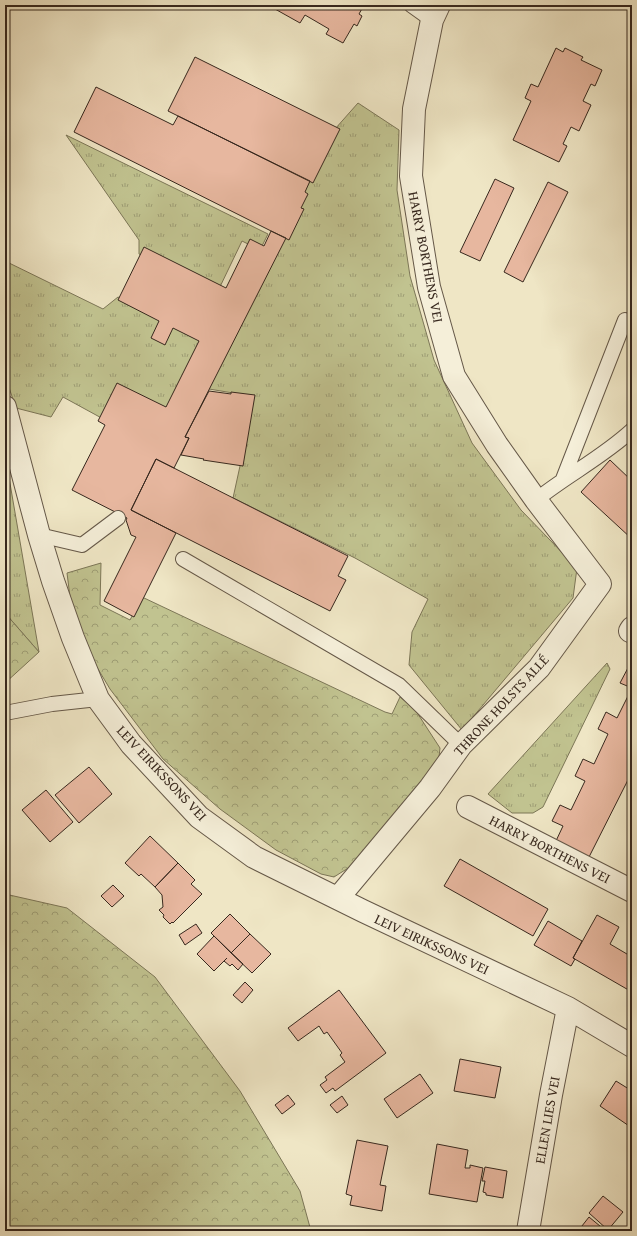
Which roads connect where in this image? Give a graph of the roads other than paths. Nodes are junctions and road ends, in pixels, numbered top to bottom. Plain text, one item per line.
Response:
1 (411, 5) edge
2 (436, 12) edge
3 (625, 320) dead end
4 (5, 407) edge
5 (632, 430) edge
6 (563, 479) junction
7 (536, 500) junction
8 (118, 518) dead end
9 (39, 535) junction
10 (183, 559) dead end
11 (600, 584) joint
12 (98, 699) junction
13 (5, 713) edge
14 (461, 745) junction
15 (468, 807) dead end
16 (632, 891) edge
17 (338, 898) junction
18 (568, 1008) junction
19 (632, 1046) edge
20 (528, 1231) edge

1 - 2 lane
2 - 7 street, HARRY BORTHENS VEI
3 - 6 lane
4 - 9 street, LEIV EIRIKSSONS VEI
5 - 6 lane
6 - 7 lane
7 - 11 street, HARRY BORTHENS VEI
8 - 9 lane
9 - 12 street, LEIV EIRIKSSONS VEI
10 - 14 lane
11 - 14 street, THRONE HOLSTS ALLÉ
12 - 13 lane
12 - 17 street, LEIV EIRIKSSONS VEI
14 - 17 street, THRONE HOLSTS ALLÉ
15 - 16 street, HARRY BORTHENS VEI
17 - 18 street, LEIV EIRIKSSONS VEI
18 - 19 street, LEIV EIRIKSSONS VEI
18 - 20 street, ELLEN LIES VEI

